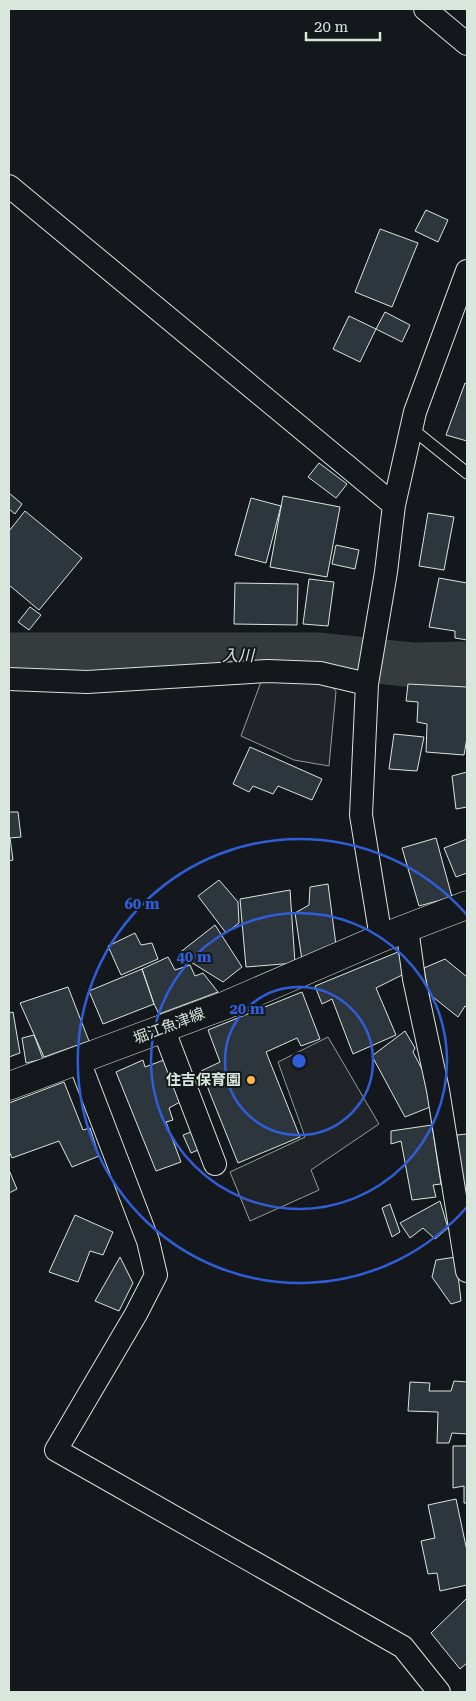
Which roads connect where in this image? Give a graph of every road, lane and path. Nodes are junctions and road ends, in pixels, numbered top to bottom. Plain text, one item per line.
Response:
1 (425, 9) edge
2 (467, 44) edge
3 (9, 186) edge
4 (467, 270) edge
5 (412, 428) junction
6 (467, 473) edge
7 (394, 505) junction
8 (9, 679) edge
9 (367, 684) junction
10 (467, 905) edge
11 (407, 928) junction
12 (381, 938) junction
13 (163, 1028) junction
14 (79, 1061) junction
15 (9, 1086) edge
16 (215, 1164) dead end
17 (467, 1271) edge
18 (439, 1692) edge

1 - 2 street
3 - 7 street
4 - 5 street
5 - 6 lane
5 - 7 street
7 - 9 street
8 - 9 street
9 - 12 street
10 - 11 main road, 堀江魚津線
11 - 12 main road, 堀江魚津線
11 - 17 street
12 - 13 main road, 堀江魚津線
13 - 14 main road, 堀江魚津線
13 - 16 street
14 - 15 main road, 堀江魚津線
14 - 18 street

